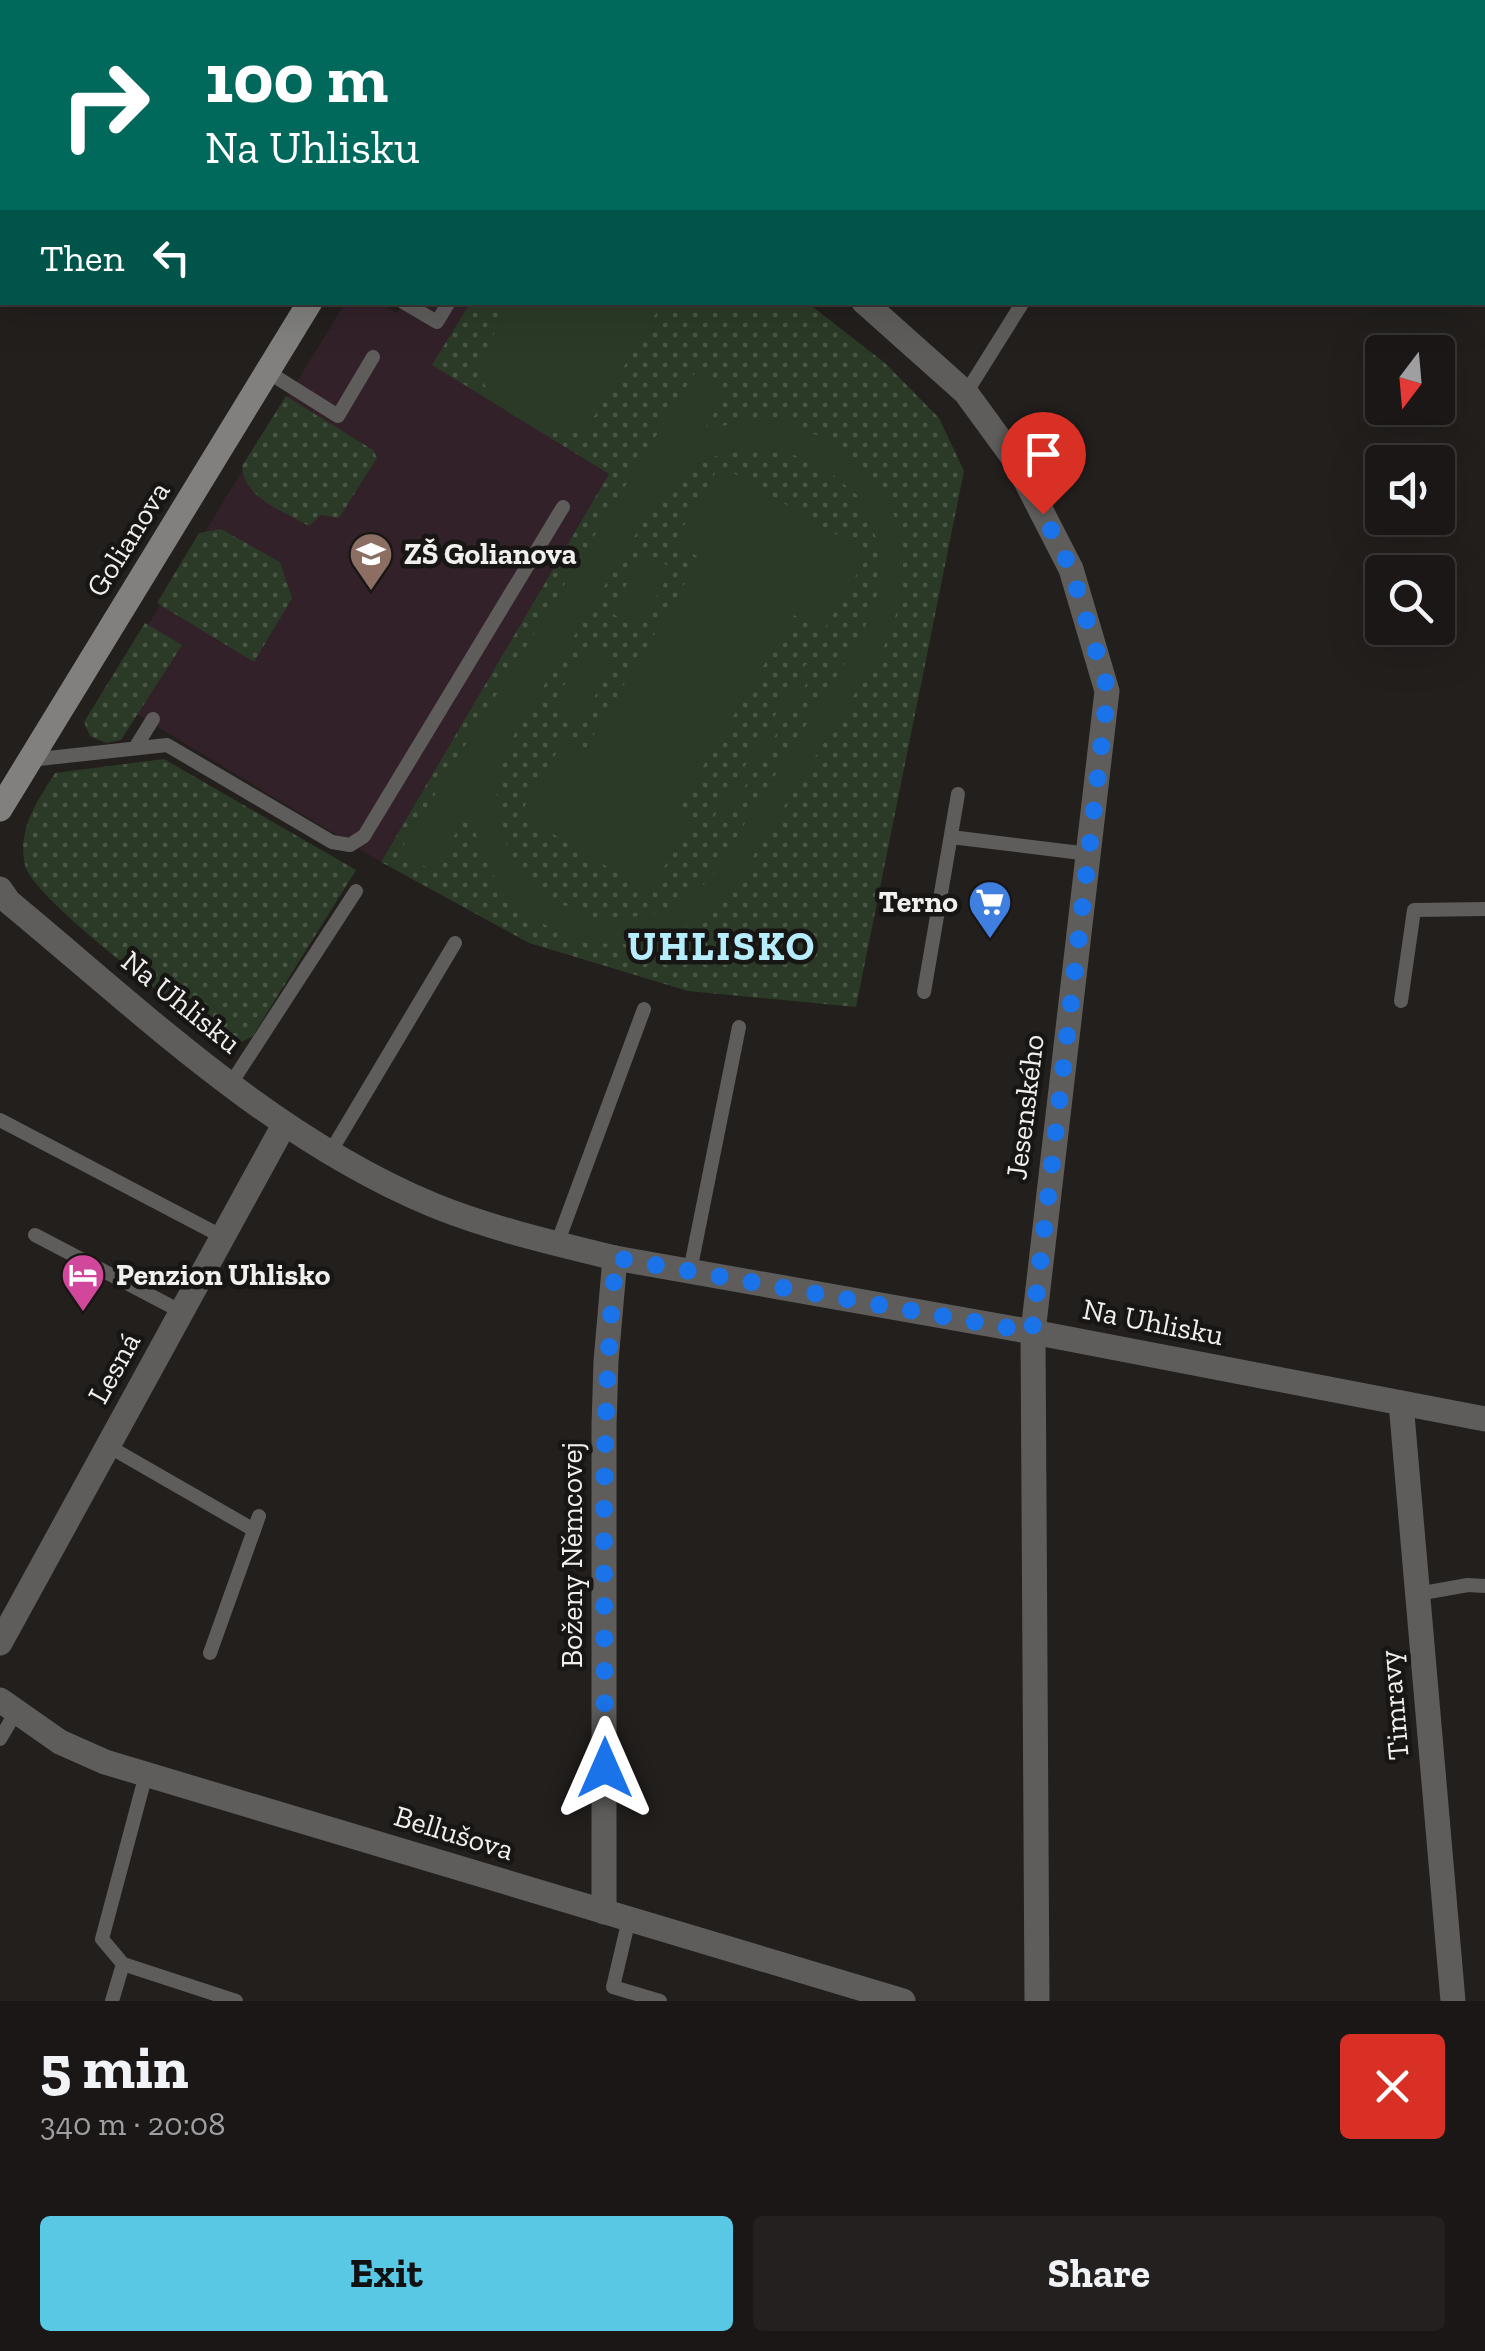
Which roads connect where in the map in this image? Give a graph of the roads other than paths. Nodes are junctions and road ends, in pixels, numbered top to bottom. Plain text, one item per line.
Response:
1 (308, 305) edge
2 (408, 305) edge
3 (446, 305) edge
4 (867, 305) edge
5 (1020, 305) edge
6 (373, 358) dead end
7 (268, 372) junction
8 (966, 393) junction
9 (563, 507) dead end
10 (152, 718) dead end
11 (135, 748) junction
12 (30, 760) junction
13 (958, 794) dead end
14 (0, 809) edge
15 (951, 837) junction
16 (1089, 854) junction
17 (0, 889) edge
18 (356, 891) dead end
19 (1485, 909) edge
20 (455, 943) dead end
21 (924, 992) dead end
22 (1401, 1000) dead end
23 (644, 1009) dead end
24 (739, 1027) dead end
25 (230, 1085) junction
26 (0, 1120) edge
27 (284, 1125) junction
28 (331, 1151) junction
29 (35, 1235) dead end
30 (223, 1237) junction
31 (558, 1244) junction
32 (616, 1258) junction
33 (690, 1271) junction
34 (182, 1312) junction
35 (1032, 1332) junction
36 (1401, 1403) junction
37 (1485, 1419) edge
38 (108, 1446) junction
39 (1485, 1586) edge
40 (1416, 1594) junction
41 (0, 1643) edge
42 (210, 1653) dead end
43 (8, 1706) edge
44 (0, 1739) edge
45 (146, 1774) junction
46 (616, 1916) junction
47 (122, 1964) junction
48 (112, 2001) edge
49 (236, 2001) edge
50 (660, 2001) edge
51 (902, 2001) edge
52 (1036, 2001) edge
53 (1452, 2001) edge

1 - 7 street, Golianova
2 - 3 lane
4 - 8 street, Jesenského
5 - 8 lane
6 - 7 lane
7 - 12 street, Golianova
8 - 16 street, Jesenského
9 - 11 lane
10 - 11 lane
11 - 12 lane
12 - 14 street, Golianova
13 - 15 lane
15 - 16 lane
15 - 21 lane
16 - 35 street, Jesenského
17 - 25 street, Na Uhlisku
18 - 25 lane
19 - 22 lane
20 - 28 lane
23 - 31 lane
24 - 33 lane
25 - 27 street, Na Uhlisku
26 - 30 lane
27 - 28 street, Na Uhlisku
27 - 30 street, Lesná
28 - 31 street, Na Uhlisku
29 - 34 lane
30 - 34 street, Lesná
31 - 32 street, Na Uhlisku
32 - 33 street, Na Uhlisku
32 - 46 street, Boženy Němcovej
33 - 35 street, Na Uhlisku
34 - 38 street, Lesná
35 - 36 street, Na Uhlisku
35 - 52 street, Jesenského
36 - 37 street, Na Uhlisku
36 - 40 street, Timravy
38 - 41 street, Lesná
38 - 42 lane
39 - 40 lane
40 - 53 street, Timravy
43 - 44 lane
43 - 45 street, Bellušova
45 - 46 street, Bellušova
45 - 47 lane
46 - 50 lane
46 - 51 street, Bellušova
47 - 48 lane
47 - 49 lane

